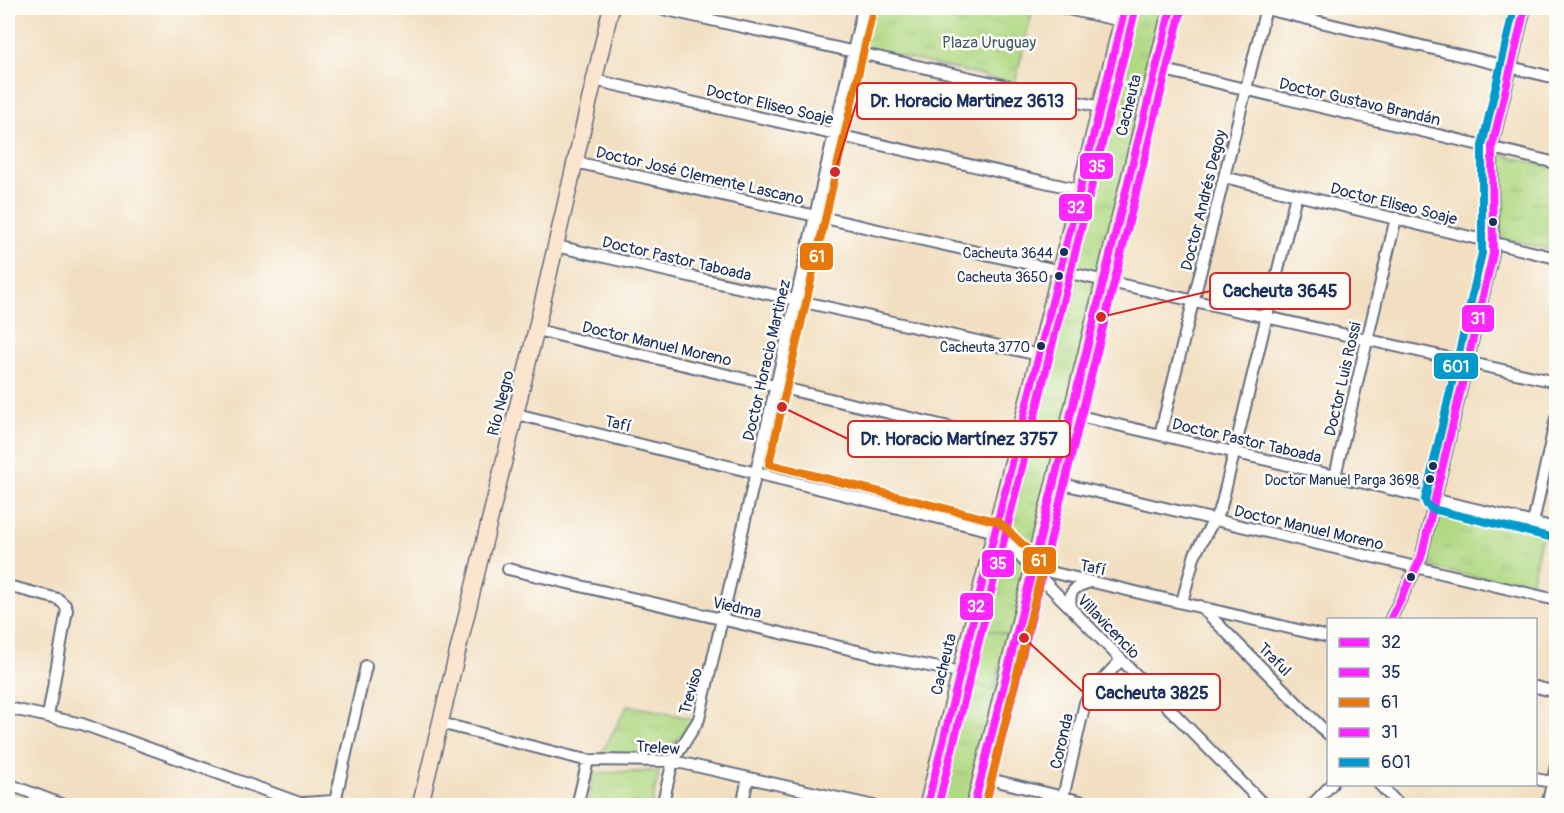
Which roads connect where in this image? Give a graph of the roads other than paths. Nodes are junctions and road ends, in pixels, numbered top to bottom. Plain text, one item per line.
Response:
1 (611, 8) edge
2 (658, 8) edge
3 (863, 8) edge
4 (1063, 8) edge
5 (1171, 8) edge
6 (1266, 8) edge
7 (1525, 8) edge
8 (1123, 14) edge
9 (853, 51) junction
10 (1510, 67) junction
11 (1156, 68) junction
12 (1557, 78) edge
13 (594, 80) junction
14 (1246, 90) junction
15 (1100, 106) junction
16 (834, 134) junction
17 (1492, 147) junction
18 (575, 162) junction
19 (1557, 163) edge
20 (1224, 177) junction
21 (1080, 190) junction
22 (1296, 195) junction
23 (815, 217) junction
24 (1395, 218) junction
25 (1494, 243) junction
26 (556, 246) junction
27 (1557, 258) edge
28 (1060, 270) junction
29 (1104, 280) junction
30 (795, 300) junction
31 (1194, 300) junction
32 (1267, 316) junction
33 (536, 330) junction
34 (1366, 338) junction
35 (1039, 355) junction
36 (1467, 361) junction
37 (1557, 382) edge
38 (776, 387) junction
39 (516, 414) junction
40 (1071, 414) junction
41 (1557, 418) edge
42 (1160, 435) junction
43 (1017, 443) junction
44 (1234, 452) junction
45 (756, 472) junction
46 (1335, 476) junction
47 (1054, 482) junction
48 (1435, 500) junction
49 (1215, 520) junction
50 (1533, 523) junction
51 (1557, 528) edge
52 (996, 532) junction
53 (1417, 567) junction
54 (1032, 568) junction
55 (508, 569) dead end
56 (1092, 582) junction
57 (8, 586) edge
58 (1557, 600) edge
59 (1182, 602) junction
60 (1200, 606) junction
61 (1072, 610) junction
62 (1391, 618) edge
63 (723, 619) junction
64 (1327, 637) edge
65 (717, 650) joint
66 (1121, 660) junction
67 (366, 666) dead end
68 (959, 672) junction
69 (1537, 687) edge
70 (1557, 692) edge
71 (8, 708) edge
72 (48, 716) junction
73 (440, 723) junction
74 (1327, 732) edge
75 (588, 760) junction
76 (673, 761) junction
77 (1557, 766) edge
78 (981, 777) junction
79 (748, 778) junction
80 (1537, 779) edge
81 (1555, 783) edge
82 (8, 784) edge
83 (1330, 786) edge
84 (1381, 786) edge
85 (825, 801) edge
86 (1062, 801) edge
87 (334, 803) edge
88 (306, 804) edge
89 (66, 806) edge
90 (353, 806) edge
91 (420, 806) edge
92 (578, 806) edge
93 (662, 806) edge
94 (742, 806) edge
95 (874, 806) edge
96 (927, 806) edge
97 (974, 806) edge
98 (1100, 806) edge
99 (1265, 806) edge
100 (1311, 806) edge
101 (1400, 806) edge
102 (1547, 806) edge

1 - 13 street, Río Negro
2 - 9 street
3 - 9 street, Doctor Horacio Martinez
4 - 8 street
5 - 11 street, Cacheuta
6 - 10 street
6 - 14 street, Doctor Andrés Degoy
7 - 10 street
8 - 15 street, Cacheuta
9 - 15 street
9 - 16 street, Doctor Horacio Martinez
10 - 12 street
10 - 17 street
11 - 14 street, Doctor Gustavo Brandán
11 - 29 street, Cacheuta
13 - 16 street, Doctor Eliseo Soaje
13 - 18 street, Río Negro
14 - 17 street, Doctor Gustavo Brandán
14 - 20 street, Doctor Andrés Degoy
15 - 21 street, Cacheuta
16 - 21 street, Doctor Eliseo Soaje
16 - 23 street, Doctor Horacio Martinez
17 - 19 street, Doctor Gustavo Brandán
17 - 25 street
18 - 23 street, Doctor José Clemente Lascano
18 - 26 street, Río Negro
20 - 22 street, Doctor Eliseo Soaje
20 - 31 street, Doctor Andrés Degoy
21 - 28 street, Cacheuta
22 - 24 street, Doctor Eliseo Soaje
22 - 32 street
23 - 28 street, Doctor José Clemente Lascano
23 - 30 street, Doctor Horacio Martinez
24 - 25 street, Doctor Eliseo Soaje
24 - 34 street, Doctor Luis Rossi
25 - 27 street, Doctor Eliseo Soaje
25 - 36 street
26 - 30 street, Doctor Pastor Taboada
26 - 33 street, Río Negro
28 - 29 street, Doctor José Clemente Lascano
28 - 35 street, Cacheuta
29 - 31 street, Doctor José Clemente Lascano
29 - 40 street, Cacheuta
30 - 35 street, Doctor Pastor Taboada
30 - 38 street, Doctor Horacio Martinez
31 - 32 street, Doctor José Clemente Lascano
31 - 42 street, Doctor Andrés Degoy
32 - 34 street, Doctor José Clemente Lascano
32 - 44 street
33 - 38 street, Doctor Manuel Moreno
33 - 39 street, Río Negro
34 - 36 street, Doctor José Clemente Lascano
34 - 46 street, Doctor Luis Rossi
35 - 43 street, Cacheuta
36 - 37 street, Doctor José Clemente Lascano
36 - 48 street
38 - 43 street, Doctor Manuel Moreno
38 - 45 street, Doctor Horacio Martinez
39 - 45 street, Tafí
39 - 73 street, Río Negro
40 - 42 street, Doctor Pastor Taboada
40 - 47 street, Cacheuta
41 - 50 street
42 - 44 street, Doctor Pastor Taboada
43 - 52 street, Cacheuta
44 - 46 street, Doctor Pastor Taboada
44 - 49 street
45 - 52 street, Tafí
45 - 63 street, Doctor Horacio Martinez
46 - 48 street, Doctor Pastor Taboada
47 - 49 street, Doctor Manuel Moreno
47 - 54 street, Cacheuta
48 - 50 street, Doctor Pastor Taboada
48 - 53 street
49 - 53 street, Doctor Manuel Moreno
49 - 59 street
50 - 51 street, Doctor Pastor Taboada
52 - 54 street
52 - 68 street, Cacheuta
53 - 58 street, Doctor Manuel Moreno
53 - 62 street
54 - 56 street, Tafí
54 - 61 street, Villavicencio
54 - 78 street, Cacheuta
55 - 63 street, Viedma
56 - 59 street, Tafí
56 - 61 street
57 - 72 street
59 - 60 street, Tafí
60 - 64 street, Tafí
60 - 74 street, Traful
61 - 66 street, Villavicencio
63 - 65 street, Doctor Horacio Martinez
63 - 68 street, Viedma
65 - 76 street, Treviso
66 - 86 street, Coronda
66 - 99 street, Villavicencio
67 - 87 street
68 - 96 street, Cacheuta
69 - 70 street
71 - 72 street
72 - 88 street
73 - 75 street, Trelew
73 - 91 street, Río Negro
75 - 76 street, Trelew
75 - 92 street
76 - 79 street, Trelew
76 - 93 street, Treviso
77 - 81 street
78 - 86 street
78 - 97 street, Cacheuta
79 - 85 street, Trelew
79 - 94 street
80 - 81 street
81 - 102 street
82 - 89 street
83 - 100 street
84 - 101 street
85 - 95 street, Trelew
86 - 98 street
87 - 88 street
87 - 90 street

